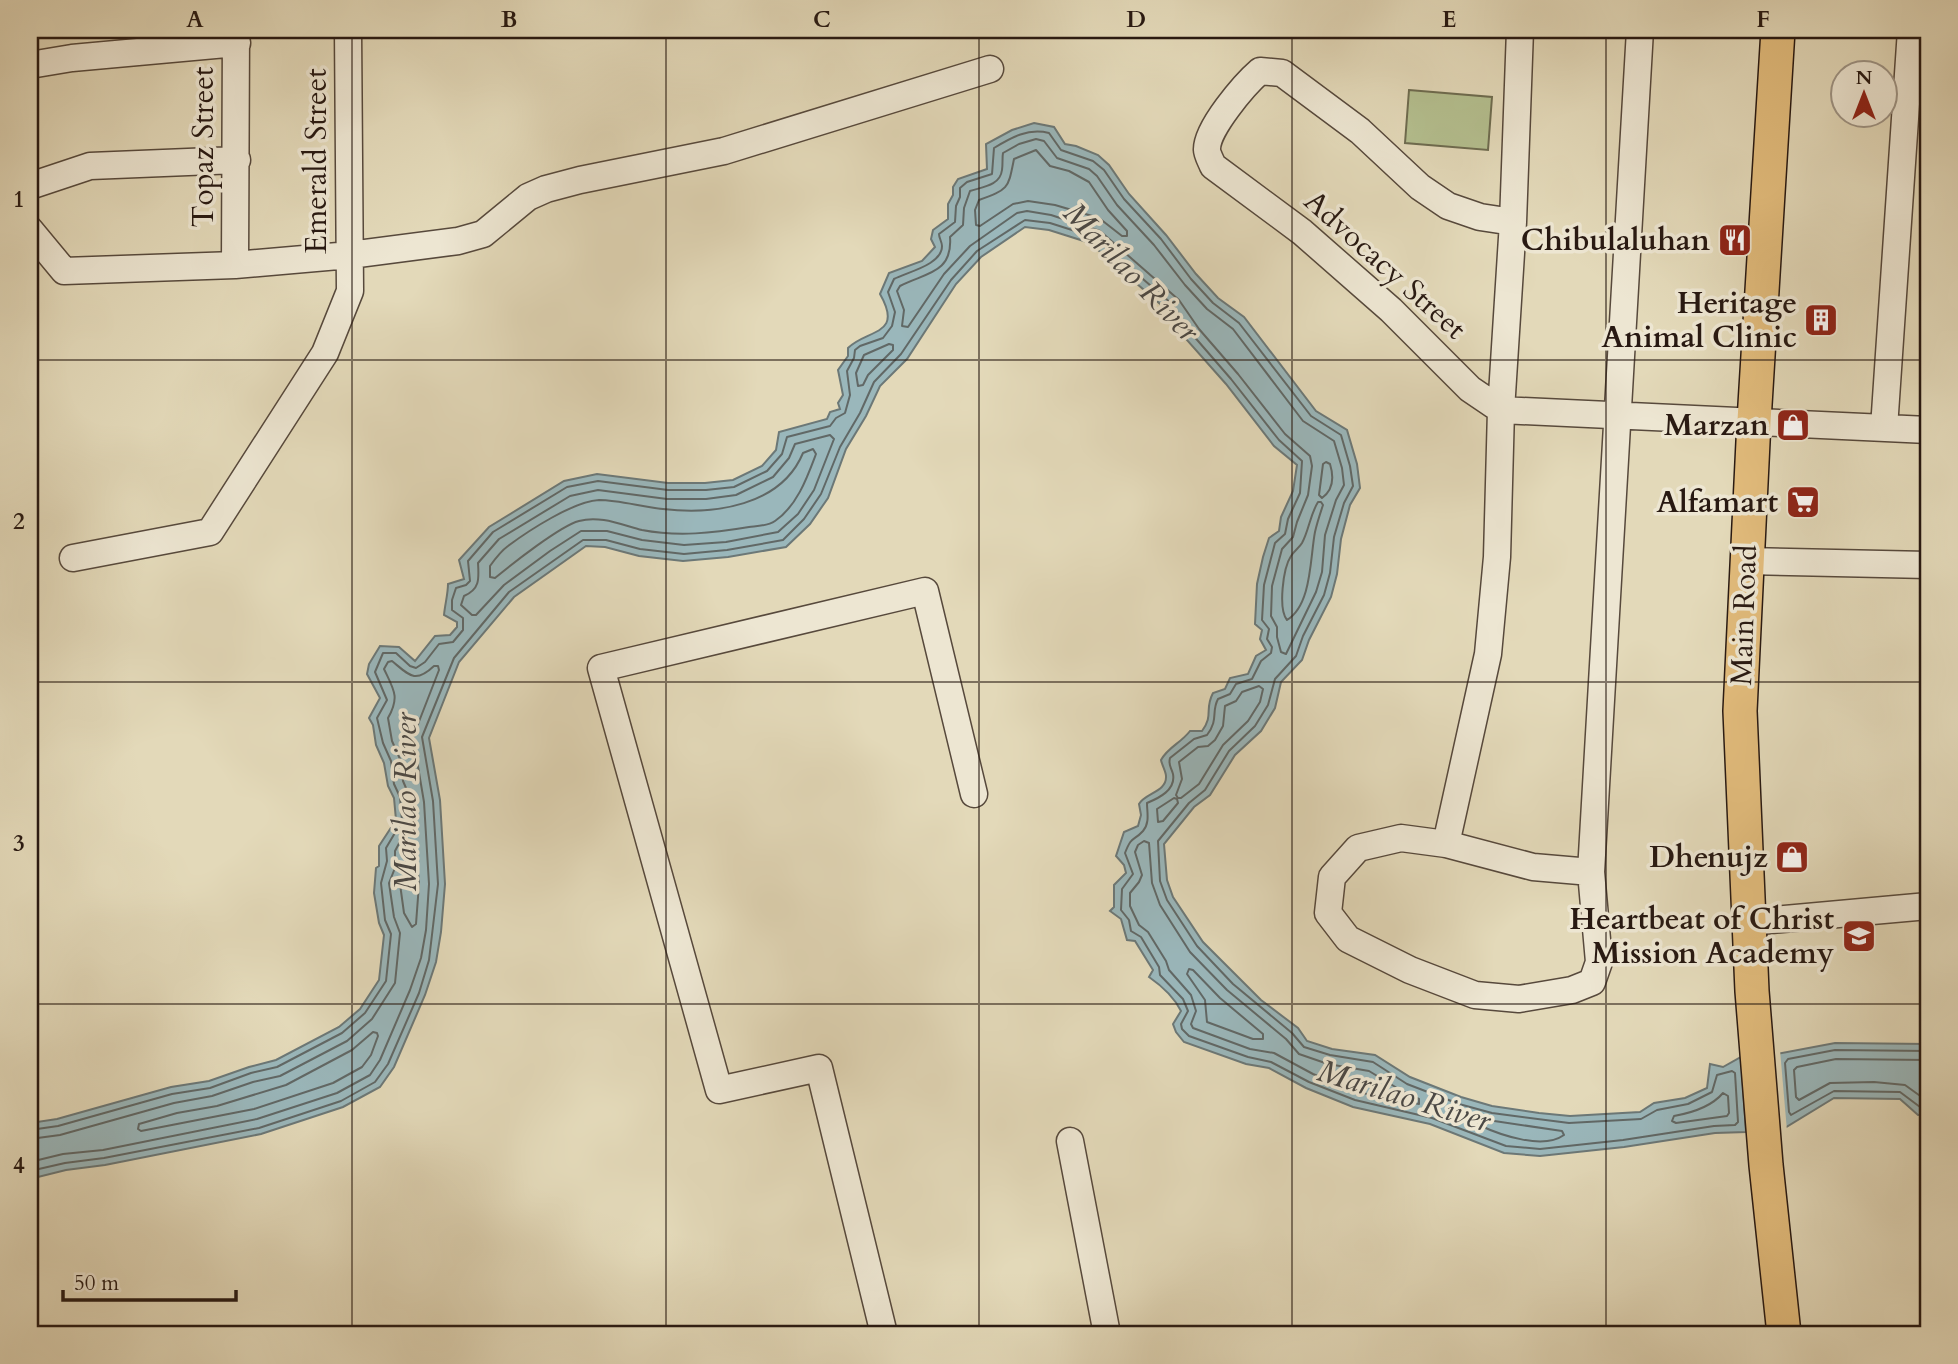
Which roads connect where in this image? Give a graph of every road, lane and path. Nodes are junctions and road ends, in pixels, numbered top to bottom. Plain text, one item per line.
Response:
1 (348, 30) edge
2 (1520, 30) edge
3 (1640, 30) edge
4 (1778, 30) edge
5 (1911, 30) edge
6 (236, 36) edge
7 (30, 65) edge
8 (990, 69) dead end
9 (237, 160) junction
10 (30, 186) edge
11 (1513, 222) junction
12 (30, 230) edge
13 (350, 255) junction
14 (236, 265) junction
15 (1502, 410) junction
16 (1618, 414) junction
17 (1754, 421) junction
18 (1884, 428) junction
19 (1928, 430) edge
20 (73, 558) dead end
21 (1746, 561) junction
22 (1928, 565) edge
23 (974, 794) dead end
24 (1446, 844) junction
25 (1591, 872) junction
26 (1928, 906) edge
27 (1750, 922) junction
28 (1070, 1141) dead end
29 (884, 1334) edge
30 (1107, 1334) edge
31 (1784, 1334) edge

1 - 13 street, Emerald Street
2 - 11 street
3 - 16 street
4 - 17 main road, Main Road
5 - 18 street
6 - 7 street
6 - 9 street, Topaz Street
8 - 13 street
9 - 10 street
9 - 14 street, Topaz Street
11 - 15 street
11 - 15 street, Advocacy Street
12 - 14 street
13 - 14 street
13 - 20 street, Emerald Street
15 - 16 street
15 - 24 street
16 - 17 street
16 - 25 street
17 - 18 street
17 - 21 main road, Main Road
18 - 19 street
21 - 22 street
21 - 27 main road, Main Road
23 - 29 street
24 - 25 street
24 - 25 street
26 - 27 street
27 - 31 main road, Main Road
28 - 30 street

